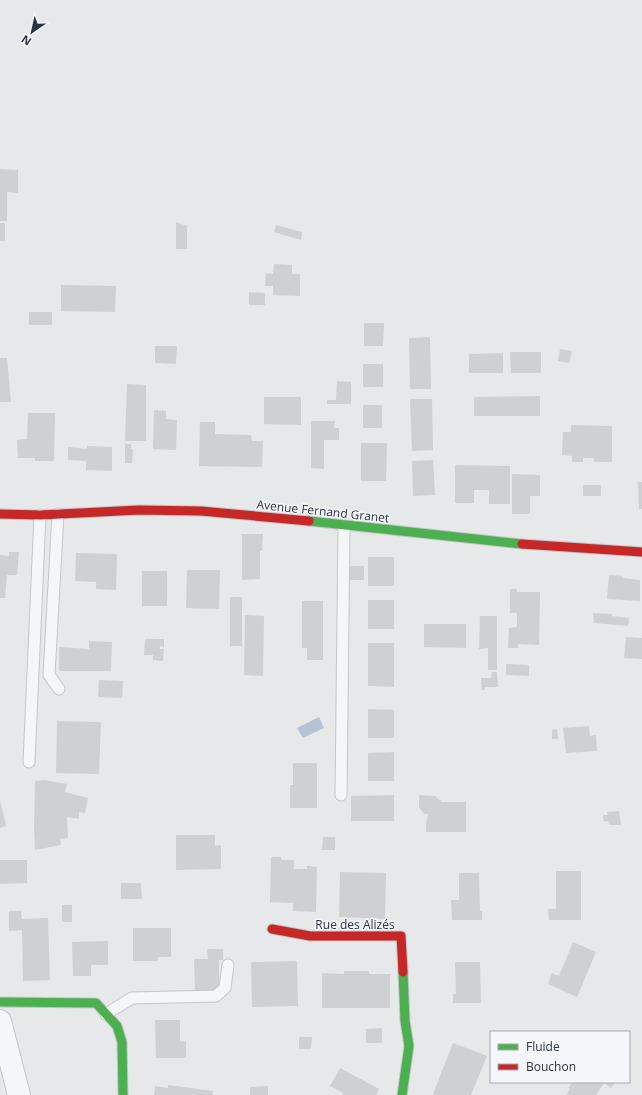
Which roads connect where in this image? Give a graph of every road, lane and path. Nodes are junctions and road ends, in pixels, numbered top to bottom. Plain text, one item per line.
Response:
1 (0, 514) edge
2 (40, 514) junction
3 (58, 514) junction
4 (344, 526) junction
5 (642, 552) edge
6 (59, 690) dead end
7 (29, 762) dead end
8 (341, 796) dead end
9 (272, 929) dead end
10 (228, 965) dead end
11 (0, 1002) edge
12 (106, 1014) junction
13 (0, 1021) edge
14 (19, 1095) edge
15 (123, 1095) edge
16 (402, 1095) edge

1 - 2 street, Avenue Fernand Granet
2 - 3 street, Avenue Fernand Granet
2 - 7 lane
3 - 4 street, Avenue Fernand Granet
3 - 6 lane
4 - 5 street, Avenue Fernand Granet
4 - 8 lane
9 - 16 street, Rue des Alizés
10 - 12 lane
11 - 12 street
12 - 15 street
13 - 14 street

